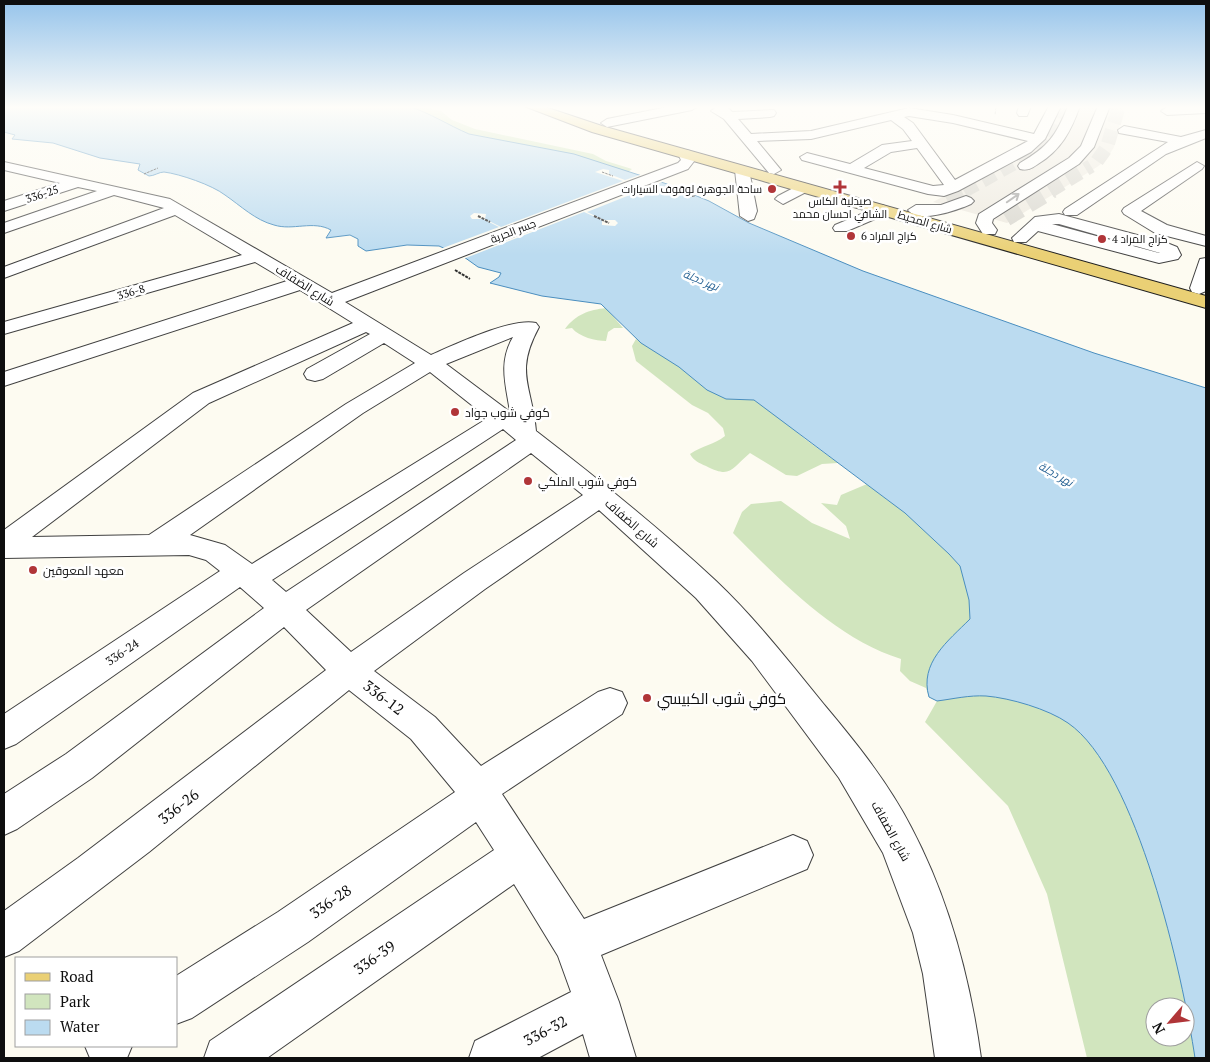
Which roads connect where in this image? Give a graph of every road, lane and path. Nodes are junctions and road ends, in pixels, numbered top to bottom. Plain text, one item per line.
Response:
1 (686, 156) edge
2 (699, 156) edge
3 (729, 156) edge
4 (762, 156) edge
5 (874, 156) edge
6 (927, 156) edge
7 (1016, 156) edge
8 (1044, 156) tunnel mouth
9 (1079, 156) tunnel mouth
10 (1154, 156) edge
11 (1161, 156) edge
12 (806, 157) joint
13 (1076, 159) junction
14 (782, 162) junction
15 (1095, 163) dead end
16 (1110, 167) dead end
17 (1201, 167) edge
18 (16, 168) edge
19 (158, 168) dead end
20 (852, 169) junction
21 (742, 170) junction
22 (1014, 172) dead end
23 (1129, 172) junction
24 (144, 174) dead end
25 (4, 180) edge
26 (80, 182) junction
27 (803, 188) junction
28 (115, 190) junction
29 (982, 191) tunnel mouth
30 (696, 195) dead end
31 (688, 197) dead end
32 (951, 198) junction
33 (783, 199) dead end
34 (4, 206) edge
35 (178, 208) junction
36 (883, 210) junction
37 (916, 210) junction
38 (1071, 212) tunnel mouth
39 (748, 216) dead end
40 (1006, 218) tunnel mouth
41 (987, 223) junction
42 (1036, 225) junction
43 (841, 228) dead end
44 (8, 236) edge
45 (1020, 238) junction
46 (1206, 241) edge
47 (258, 256) junction
48 (1206, 263) edge
49 (72, 265) dead end
50 (4, 274) edge
51 (301, 283) junction
52 (4, 288) edge
53 (1204, 293) edge
54 (329, 301) junction
55 (4, 328) edge
56 (377, 329) junction
57 (429, 362) junction
58 (316, 374) dead end
59 (4, 379) edge
60 (520, 430) junction
61 (601, 496) junction
62 (157, 544) junction
63 (4, 546) edge
64 (246, 575) junction
65 (285, 609) junction
66 (349, 671) junction
67 (610, 703) dead end
68 (4, 732) edge
69 (479, 793) junction
70 (4, 816) edge
71 (793, 855) dead end
72 (520, 856) junction
73 (4, 936) edge
74 (575, 944) junction
75 (178, 1001) edge
76 (597, 1002) junction
77 (227, 1058) edge
78 (492, 1058) edge
79 (613, 1058) edge
80 (958, 1058) edge

1 - 54 street, جسر الحرية
2 - 21 main road, شارع المحيط
3 - 14 main road, شارع المحيط
4 - 14 street
5 - 20 street
6 - 32 street
7 - 32 street
8 - 22 street
9 - 13 street
10 - 23 street
11 - 17 street
12 - 14 street
12 - 20 street
13 - 15 street
41 -> 13 street
14 - 37 main road, شارع المحيط
16 - 23 street
17 - 46 street
18 - 25 street
18 - 26 street, شارع الضفاف
19 - 24 path
20 - 32 street
21 - 27 main road, شارع المحيط
21 - 39 street
23 - 38 street
26 - 28 street, شارع الضفاف
26 - 34 street, 336-25
27 - 33 street
27 - 36 main road, شارع المحيط
28 - 35 street, شارع الضفاف
28 - 44 street
29 - 32 street
30 - 31 path
32 - 37 street
35 - 47 street, شارع الضفاف
35 - 50 street
36 - 43 street
36 - 53 main road, شارع المحيط
37 - 41 main road, شارع المحيط
40 - 41 street
41 - 45 main road, شارع المحيط
42 - 42 street
42 - 45 street
45 - 53 main road, شارع المحيط
47 - 51 street, شارع الضفاف
47 - 55 street, 336-8
48 - 53 street
49 - 52 street
51 - 54 street, شارع الضفاف
51 - 59 street
54 - 56 street, شارع الضفاف
56 - 57 street, شارع الضفاف
56 - 58 street
56 - 63 street
57 - 60 street, شارع الضفاف
57 - 60 street
57 - 62 street
60 - 61 street, شارع الضفاف
60 - 64 street, 336-24
60 - 65 street
61 - 66 street, 336-26
61 - 80 street, شارع الضفاف
62 - 63 street, 336-12
62 - 64 street, 336-12
64 - 65 street, 336-12
64 - 68 street, 336-24
65 - 66 street, 336-12
65 - 70 street
66 - 69 street, 336-12
66 - 73 street, 336-26
67 - 69 street, 336-28
69 - 72 street, 336-12
69 - 75 street, 336-28
71 - 74 street
72 - 74 street, 336-12
72 - 77 street, 336-39
74 - 76 street, 336-12
76 - 78 street, 336-32
76 - 79 street, 336-12

